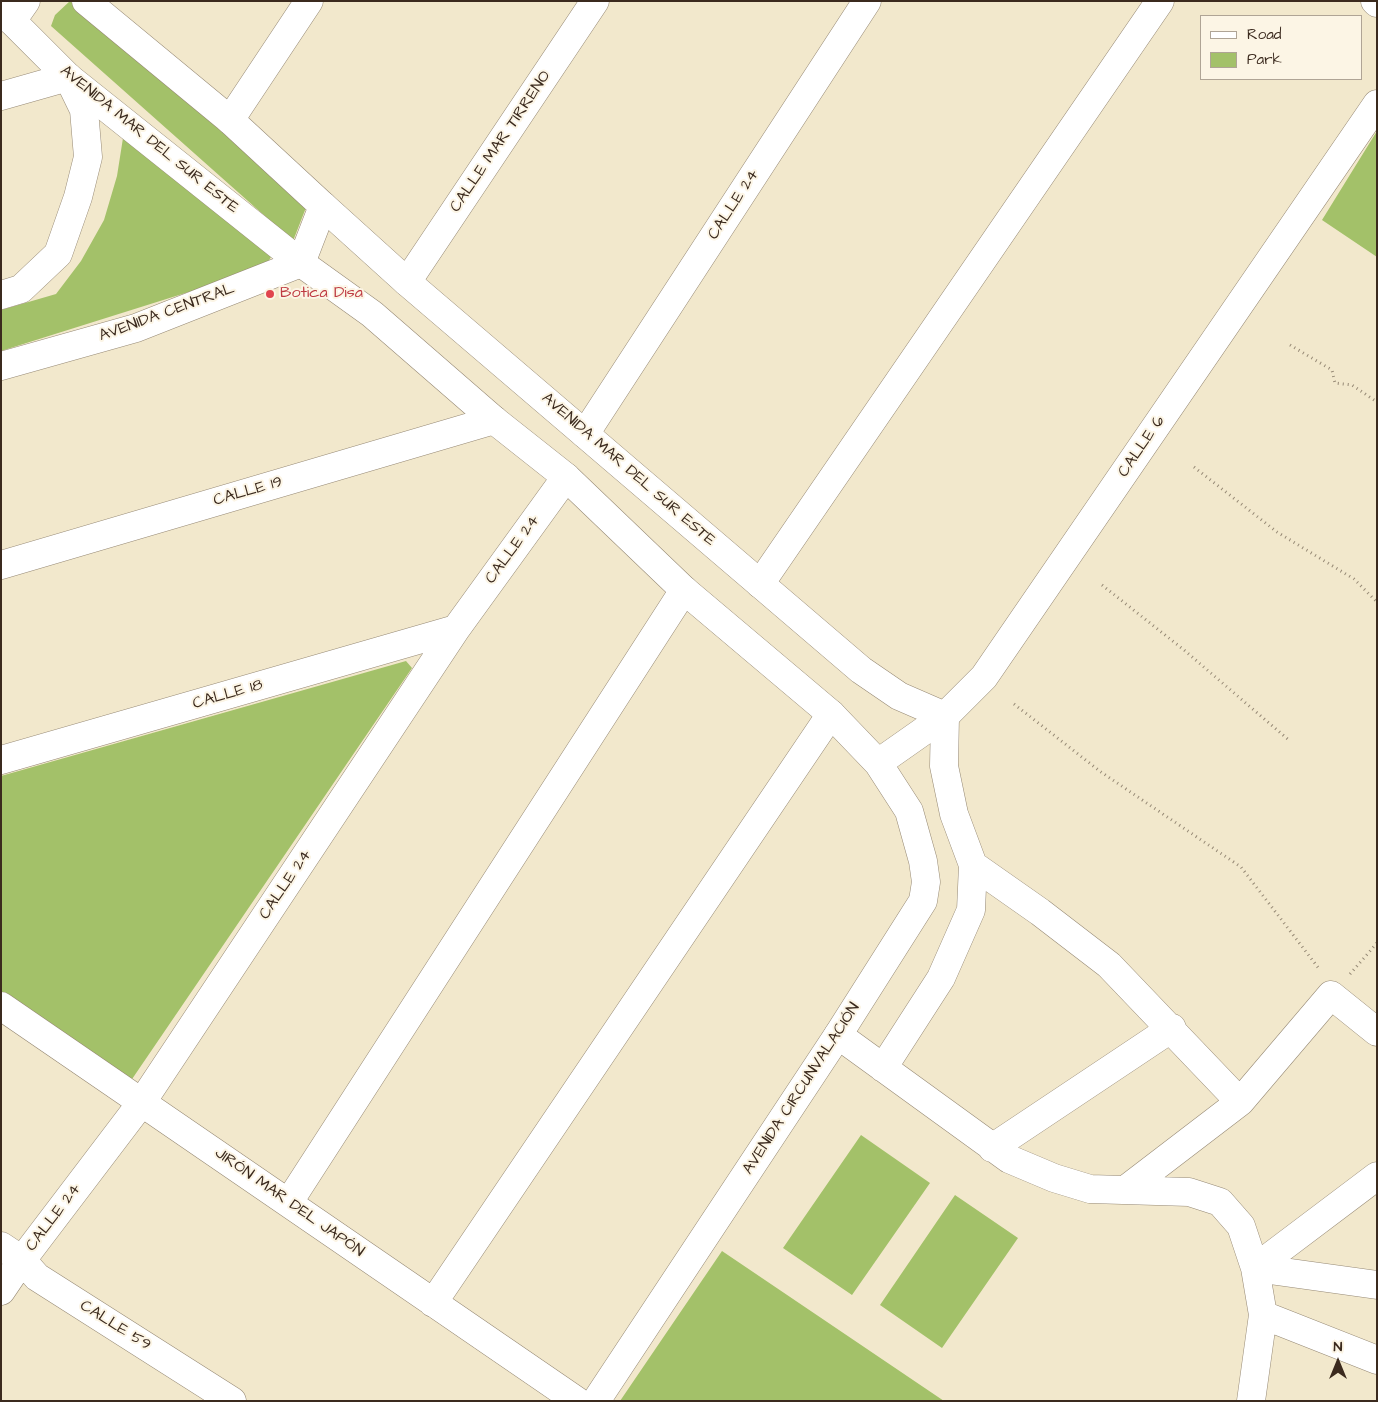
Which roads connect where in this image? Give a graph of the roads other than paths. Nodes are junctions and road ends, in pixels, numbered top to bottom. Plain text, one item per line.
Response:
1 (86, 1) edge
2 (310, 1) edge
3 (595, 1) edge
4 (867, 1) edge
5 (1160, 1) edge
6 (13, 11) edge
7 (68, 77) junction
8 (1, 96) edge
9 (1377, 104) edge
10 (230, 120) junction
11 (323, 206) junction
12 (301, 263) junction
13 (407, 282) junction
14 (1, 295) edge
15 (1, 366) edge
16 (494, 420) junction
17 (585, 434) junction
18 (566, 477) junction
19 (1, 565) edge
20 (760, 584) junction
21 (684, 590) junction
22 (456, 629) junction
23 (831, 714) junction
24 (945, 716) junction
25 (1, 760) edge
26 (878, 763) junction
27 (973, 865) junction
28 (1, 1006) edge
29 (1172, 1028) junction
30 (1377, 1032) edge
31 (838, 1035) junction
32 (882, 1068) junction
33 (142, 1102) junction
34 (1240, 1102) junction
35 (992, 1148) junction
36 (1377, 1176) edge
37 (1125, 1190) junction
38 (289, 1202) junction
39 (11, 1253) edge
40 (1255, 1268) junction
41 (1377, 1285) edge
42 (1, 1291) edge
43 (433, 1303) junction
44 (1263, 1315) junction
45 (1377, 1360) edge
46 (232, 1401) edge
47 (578, 1401) edge
48 (596, 1401) edge
49 (1251, 1401) edge

1 - 10 street, AVENIDA MAR DEL SUR ESTE
2 - 10 street
3 - 13 street, CALLE MAR TIRRENO
4 - 17 street, CALLE 24
5 - 20 street
6 - 7 street, AVENIDA MAR DEL SUR ESTE
7 - 8 street
7 - 12 street, AVENIDA MAR DEL SUR ESTE
7 - 14 street
9 - 24 street, CALLE 6
10 - 11 street, AVENIDA MAR DEL SUR ESTE
11 - 12 street
11 - 13 street, AVENIDA MAR DEL SUR ESTE
12 - 15 street, AVENIDA CENTRAL
12 - 16 street, AVENIDA MAR DEL SUR ESTE
13 - 17 street, AVENIDA MAR DEL SUR ESTE
16 - 18 street, AVENIDA MAR DEL SUR ESTE
16 - 19 street, CALLE 19
17 - 20 street, AVENIDA MAR DEL SUR ESTE
18 - 21 street, AVENIDA MAR DEL SUR ESTE
18 - 22 street, CALLE 24
20 - 24 street, AVENIDA MAR DEL SUR ESTE
21 - 23 street, AVENIDA MAR DEL SUR ESTE
21 - 38 street
22 - 25 street, CALLE 18
22 - 33 street, CALLE 24
23 - 26 street, AVENIDA MAR DEL SUR ESTE
23 - 43 street
24 - 26 street, CALLE 6
24 - 27 street
26 - 31 street, AVENIDA CIRCUNVALACIÓN
27 - 29 street
27 - 32 street
28 - 33 street, JIRÓN MAR DEL JAPÓN
29 - 34 street
29 - 35 street
30 - 34 street
31 - 32 street
31 - 48 street, AVENIDA CIRCUNVALACIÓN
32 - 35 street
33 - 38 street, JIRÓN MAR DEL JAPÓN
33 - 39 street, CALLE 24
34 - 37 street
35 - 37 street
36 - 40 street
37 - 40 street
38 - 43 street, JIRÓN MAR DEL JAPÓN
39 - 42 street, CALLE 24
39 - 46 street, CALLE 59
40 - 41 street
40 - 44 street
43 - 47 street, JIRÓN MAR DEL JAPÓN
44 - 45 street
44 - 49 street

